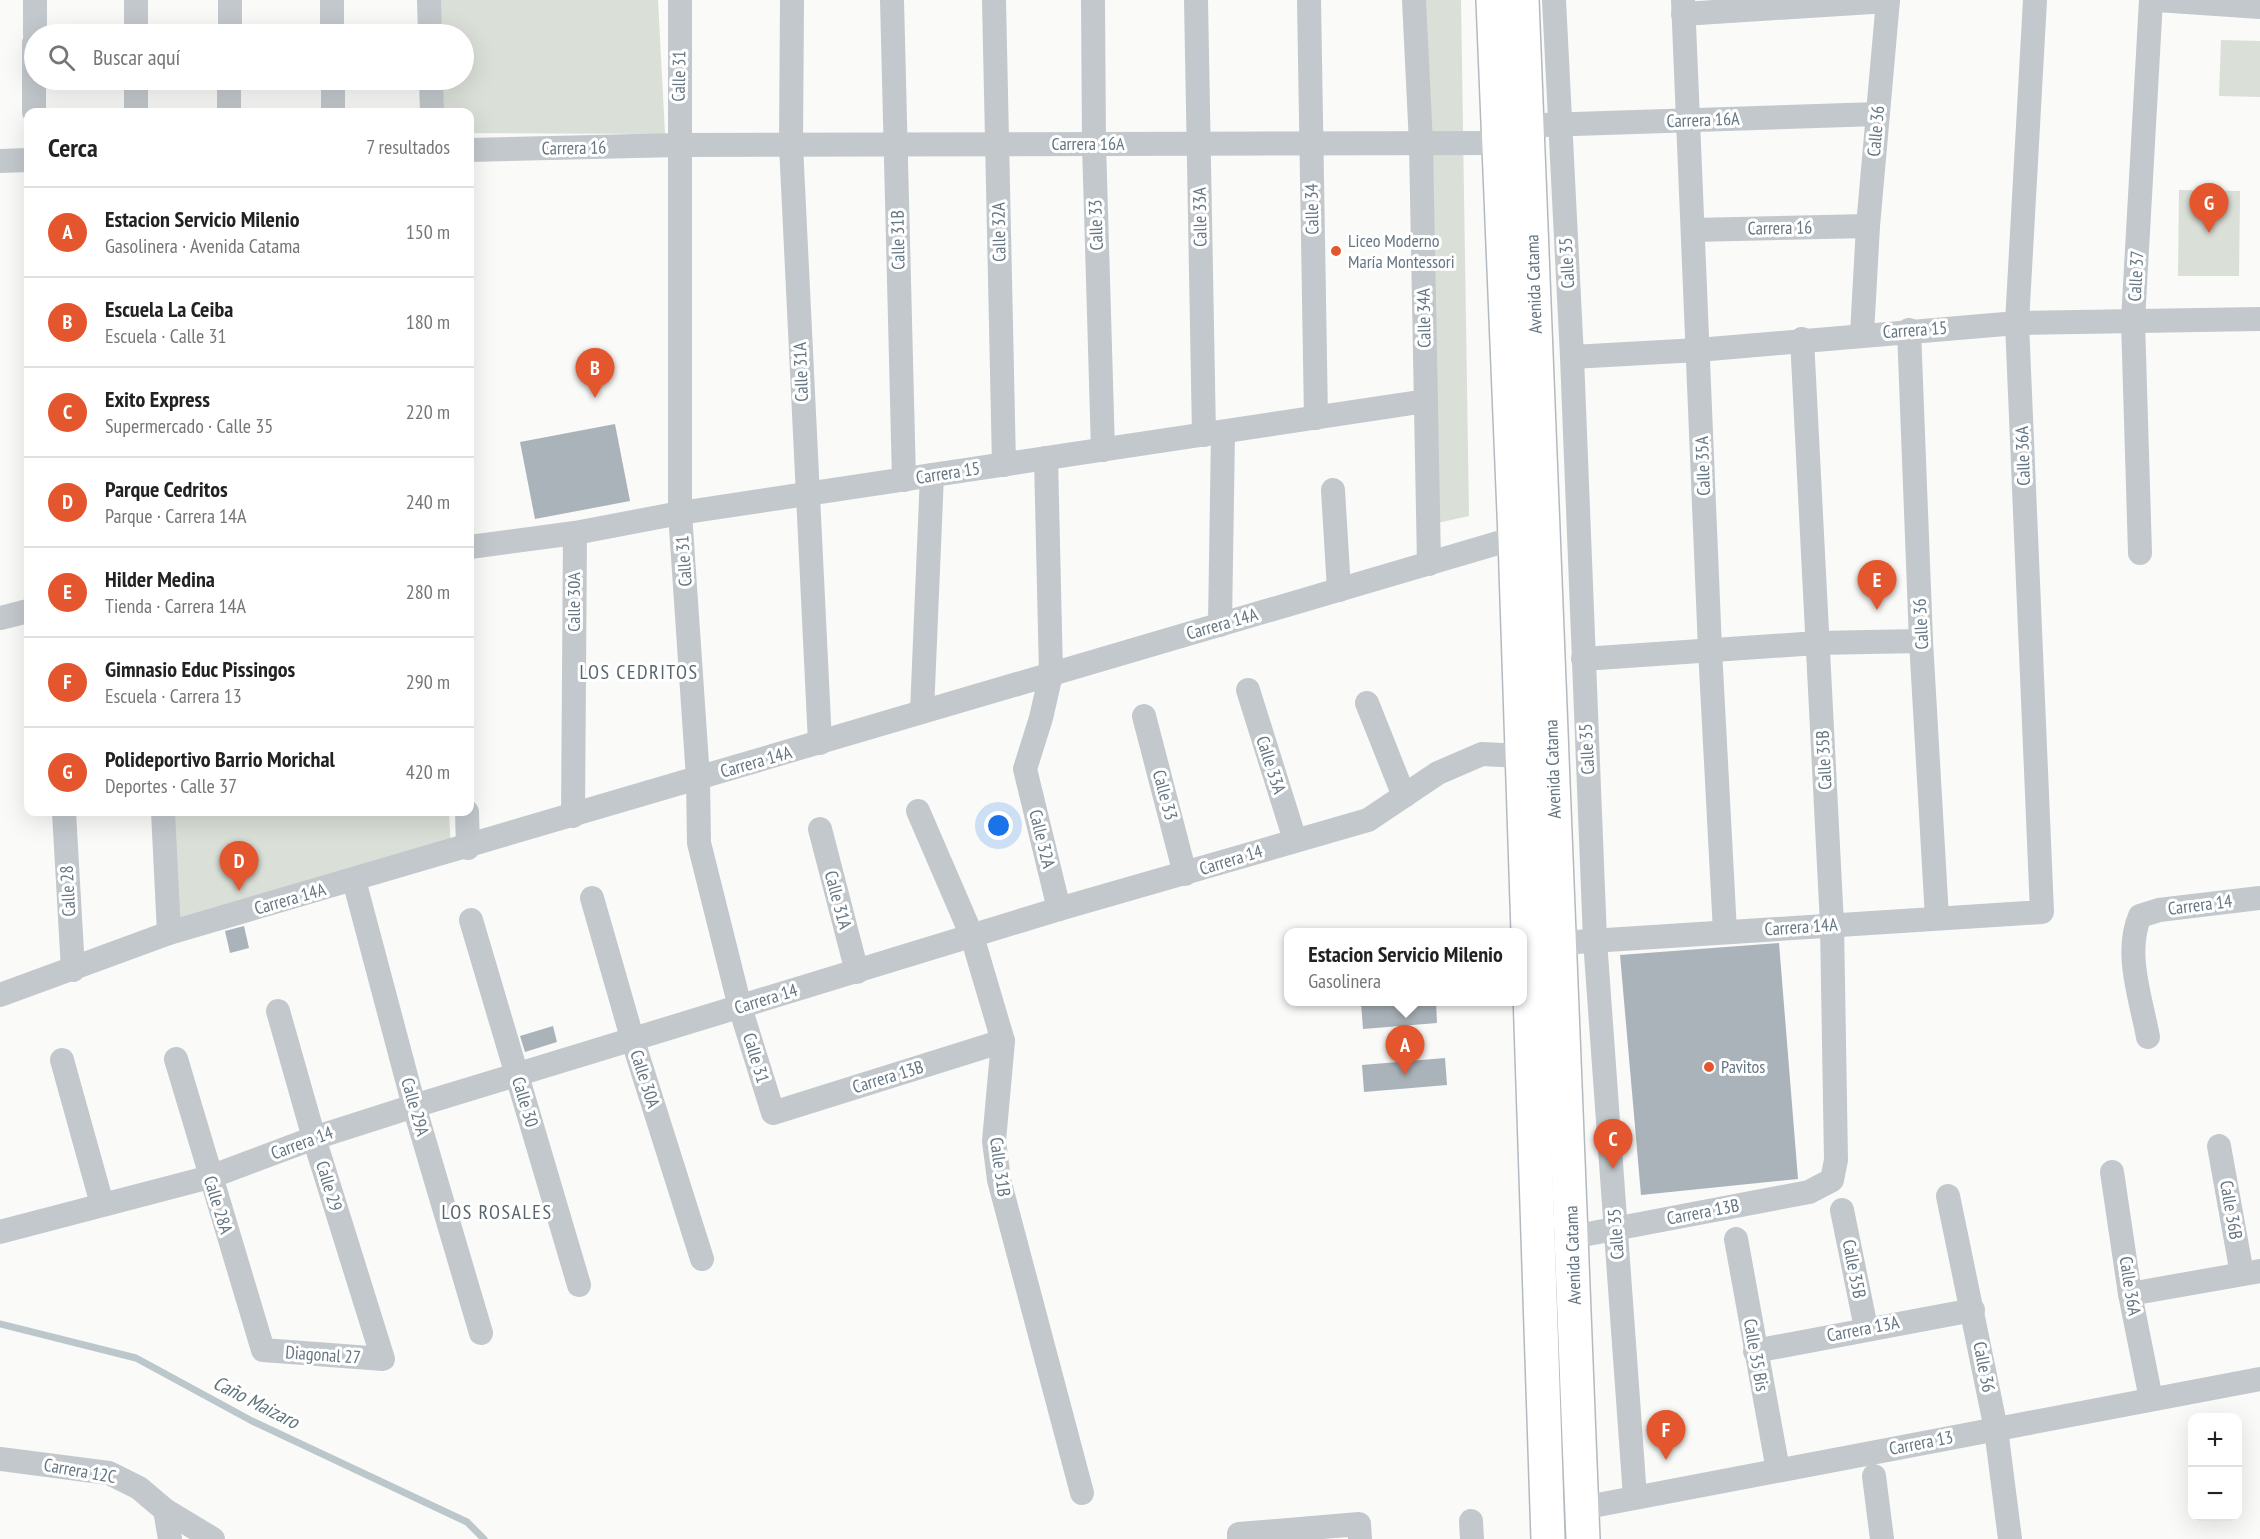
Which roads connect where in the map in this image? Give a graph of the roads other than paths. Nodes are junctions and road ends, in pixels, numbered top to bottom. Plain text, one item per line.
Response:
1 (34, 0) edge
2 (136, 0) edge
3 (230, 0) edge
4 (332, 0) edge
5 (429, 0) edge
6 (680, 0) edge
7 (792, 0) edge
8 (892, 0) edge
9 (994, 0) edge
10 (1093, 0) edge
11 (1196, 0) edge
12 (1309, 0) edge
13 (1414, 0) edge
14 (1492, 0) edge
15 (1522, 0) edge
16 (1554, 0) edge
17 (1888, 0) edge
18 (2036, 0) edge
19 (2151, 0) edge
20 (2157, 0) edge
21 (2260, 1) edge
22 (1683, 7) edge
23 (2260, 7) edge
24 (34, 24) edge
25 (136, 24) edge
26 (230, 24) edge
27 (332, 24) edge
28 (430, 24) edge
29 (34, 90) edge
30 (136, 90) edge
31 (229, 90) edge
32 (333, 90) edge
33 (431, 90) edge
34 (34, 108) edge
35 (136, 108) edge
36 (229, 108) edge
37 (333, 108) edge
38 (432, 108) edge
39 (1878, 114) junction
40 (1687, 120) junction
41 (1527, 125) junction
42 (1560, 125) junction
43 (1498, 143) junction
44 (1094, 144) junction
45 (1198, 144) junction
46 (1311, 144) junction
47 (1421, 144) junction
48 (678, 145) junction
49 (791, 145) junction
50 (896, 145) junction
51 (997, 145) junction
52 (474, 150) edge
53 (24, 160) edge
54 (0, 161) edge
55 (1868, 226) junction
56 (1693, 230) junction
57 (2260, 319) edge
58 (2133, 321) junction
59 (2017, 323) junction
60 (1909, 330) junction
61 (1862, 334) junction
62 (1802, 339) junction
63 (1698, 350) junction
64 (1572, 357) junction
65 (1426, 401) junction
66 (1316, 418) junction
67 (1214, 433) junction
68 (1103, 450) junction
69 (1046, 458) junction
70 (1004, 465) junction
71 (932, 475) junction
72 (904, 480) junction
73 (1333, 490) dead end
74 (806, 494) junction
75 (680, 513) junction
76 (575, 533) junction
77 (1515, 538) junction
78 (474, 546) edge
79 (2140, 553) dead end
80 (1429, 564) junction
81 (1339, 590) junction
82 (24, 612) edge
83 (0, 618) edge
84 (1220, 625) junction
85 (1921, 641) junction
86 (1817, 643) junction
87 (1710, 649) junction
88 (1583, 659) junction
89 (1051, 674) junction
90 (1248, 690) dead end
91 (1367, 703) dead end
92 (922, 712) junction
93 (1144, 716) dead end
94 (820, 743) junction
95 (1522, 756) junction
96 (698, 778) junction
97 (1404, 796) junction
98 (918, 811) dead end
99 (64, 816) edge
100 (163, 816) edge
101 (467, 816) edge
102 (573, 816) junction
103 (820, 829) dead end
104 (1295, 840) junction
105 (468, 848) junction
106 (1185, 874) junction
107 (354, 880) junction
108 (592, 898) dead end
109 (2260, 898) edge
110 (1059, 909) junction
111 (2042, 912) joint
112 (1937, 918) junction
113 (471, 920) dead end
114 (1833, 924) junction
115 (1725, 932) junction
116 (169, 933) junction
117 (972, 936) junction
118 (1595, 940) junction
119 (1560, 943) junction
120 (73, 970) junction
121 (857, 972) junction
122 (0, 995) edge
123 (740, 1007) junction
124 (278, 1011) dead end
125 (2148, 1037) dead end
126 (633, 1041) junction
127 (1003, 1041) junction
128 (176, 1059) dead end
129 (62, 1060) dead end
130 (517, 1075) junction
131 (414, 1106) junction
132 (772, 1113) joint
133 (314, 1138) junction
134 (2219, 1146) dead end
135 (2112, 1172) dead end
136 (210, 1177) junction
137 (1832, 1180) joint
138 (1948, 1196) dead end
139 (102, 1204) junction
140 (1842, 1210) dead end
141 (1616, 1228) junction
142 (0, 1232) edge
143 (1572, 1237) junction
144 (1736, 1239) dead end
145 (702, 1259) dead end
146 (2251, 1272) edge
147 (579, 1285) dead end
148 (2130, 1294) junction
149 (1972, 1310) junction
150 (1866, 1328) junction
151 (481, 1333) dead end
152 (262, 1350) joint
153 (1755, 1351) junction
154 (383, 1359) joint
155 (2260, 1379) edge
156 (2151, 1399) junction
157 (1996, 1429) junction
158 (0, 1459) edge
159 (1778, 1470) junction
160 (1874, 1476) dead end
161 (1082, 1493) dead end
162 (1635, 1497) junction
163 (165, 1510) junction
164 (1583, 1524) edge
165 (170, 1539) edge
166 (213, 1539) edge
167 (1239, 1539) edge
168 (1360, 1539) edge
169 (1548, 1539) edge
170 (1882, 1539) edge
171 (2010, 1539) edge

1 - 24 street
2 - 25 street
3 - 26 street
4 - 27 street
5 - 28 street
6 - 48 street, Calle 31
7 - 49 street, Calle 31A
8 - 50 street, Calle 31B
9 - 51 street, Calle 32A
10 - 44 street, Calle 33
11 - 45 street, Calle 33A
12 - 46 street, Calle 34
13 - 47 street, Calle 34A
14 - 43 main road, Avenida Catama
15 - 41 main road, Avenida Catama
16 - 42 street, Calle 35
17 - 22 street
17 - 39 street, Calle 36
18 - 59 street, Calle 36A
19 - 58 street, Calle 37
20 - 23 street
21 - 23 street
22 - 40 street, Calle 35A
29 - 34 street
30 - 35 street
31 - 36 street
32 - 37 street
33 - 38 street
39 - 40 street, Carrera 16A
39 - 55 street, Calle 36
40 - 42 street, Carrera 16A
40 - 56 street, Calle 35A
41 - 42 street, Carrera 16A
41 - 119 main road, Avenida Catama
42 - 64 street, Calle 35
43 - 47 street, Carrera 16A
43 - 77 main road, Avenida Catama
44 - 45 street, Carrera 16A
44 - 51 street, Carrera 16A
44 - 68 street, Calle 33
45 - 46 street, Carrera 16A
45 - 67 street, Calle 33A
46 - 47 street, Carrera 16A
46 - 66 street, Calle 34
47 - 65 street, Calle 34A
48 - 49 street, Carrera 16A
48 - 52 street, Carrera 16
48 - 75 street, Calle 31
49 - 50 street, Carrera 16A
49 - 74 street, Calle 31A
50 - 51 street, Carrera 16A
50 - 72 street, Calle 31B
51 - 70 street, Calle 32A
53 - 54 street
55 - 56 street, Carrera 16
55 - 61 street, Calle 36
56 - 63 street, Calle 35A
57 - 58 street, Carrera 15
58 - 59 street, Carrera 15
58 - 79 street, Calle 37
59 - 60 street, Carrera 15
59 - 111 street, Calle 36A
60 - 61 street, Carrera 15
60 - 85 street, Calle 36
61 - 62 street, Carrera 15
62 - 63 street, Carrera 15
62 - 86 street, Calle 35B
63 - 64 street, Carrera 15
63 - 87 street, Calle 35A
64 - 88 street, Calle 35
65 - 66 street, Carrera 15
65 - 80 street, Calle 34A
66 - 67 street, Carrera 15
67 - 68 street, Carrera 15
67 - 84 street, Calle 33A
68 - 69 street, Carrera 15
69 - 70 street, Carrera 15
69 - 89 street
70 - 71 street, Carrera 15
71 - 72 street, Carrera 15
71 - 92 street
72 - 74 street, Carrera 15
73 - 81 street
74 - 75 street, Carrera 15
74 - 94 street, Calle 31A
75 - 76 street, Carrera 15
75 - 96 street, Calle 31
76 - 78 street, Carrera 15
76 - 102 street, Calle 30A
77 - 80 street, Carrera 14A
77 - 95 main road, Avenida Catama
80 - 81 street, Carrera 14A
81 - 84 street, Carrera 14A
82 - 83 street
84 - 89 street, Carrera 14A
85 - 86 street
85 - 112 street, Calle 36
86 - 87 street
86 - 114 street, Calle 35B
87 - 88 street
87 - 115 street, Calle 35A
88 - 118 street, Calle 35
89 - 92 street, Carrera 14A
89 - 110 street, Calle 32A
90 - 104 street, Calle 33A
91 - 97 street
92 - 94 street, Carrera 14A
93 - 106 street, Calle 33
94 - 96 street, Carrera 14A
95 - 97 street, Carrera 14
95 - 169 main road, Avenida Catama
96 - 102 street, Carrera 14A
96 - 123 street, Calle 31
97 - 104 street, Carrera 14
98 - 117 street, Calle 31B
99 - 120 street, Calle 28
100 - 116 street
101 - 105 street
102 - 105 street, Carrera 14A
103 - 121 street, Calle 31A
104 - 106 street, Carrera 14
105 - 107 street, Carrera 14A
106 - 110 street, Carrera 14
107 - 116 street, Carrera 14A
107 - 131 street, Calle 29A
108 - 126 street, Calle 30A
109 - 125 street, Carrera 14
110 - 117 street, Carrera 14
111 - 112 street, Carrera 14A
112 - 114 street, Carrera 14A
113 - 130 street, Calle 30
114 - 115 street, Carrera 14A
114 - 137 street, Calle 35B
115 - 118 street, Carrera 14A
116 - 120 street, Carrera 14A
117 - 121 street, Carrera 14
117 - 127 street, Calle 31B
118 - 119 street, Carrera 14A
118 - 141 street, Calle 35
119 - 143 main road, Avenida Catama
120 - 122 street, Carrera 14A
121 - 123 street, Carrera 14
123 - 126 street, Carrera 14
123 - 132 street, Calle 31
124 - 133 street, Calle 29
126 - 130 street, Carrera 14
126 - 145 street, Calle 30A
127 - 132 street, Carrera 13B
127 - 161 street, Calle 31B
128 - 136 street, Calle 28A
129 - 139 street
130 - 131 street, Carrera 14
130 - 147 street, Calle 30
131 - 133 street, Carrera 14
131 - 151 street, Calle 29A
133 - 136 street, Carrera 14
133 - 154 street, Calle 29
134 - 146 street, Calle 36B
135 - 148 street, Calle 36A
136 - 139 street, Carrera 14
136 - 152 street, Calle 28A
137 - 141 street, Carrera 13B
138 - 149 street, Calle 36
139 - 142 street, Carrera 14
140 - 150 street, Calle 35B
141 - 143 street, Carrera 13B
141 - 162 street, Calle 35
143 - 164 main road, Avenida Catama
144 - 153 street, Calle 35 Bis
146 - 148 street
148 - 156 street, Calle 36A
149 - 150 street, Carrera 13A
149 - 157 street, Calle 36
150 - 153 street, Carrera 13A
152 - 154 street, Diagonal 27
153 - 159 street, Calle 35 Bis
155 - 156 street, Carrera 13
156 - 157 street, Carrera 13
157 - 159 street, Carrera 13
157 - 171 street, Calle 36
158 - 163 street, Carrera 12C
159 - 162 street, Carrera 13
160 - 170 street
162 - 164 street, Carrera 13
163 - 165 street
163 - 166 street, Carrera 12C
167 - 168 street

